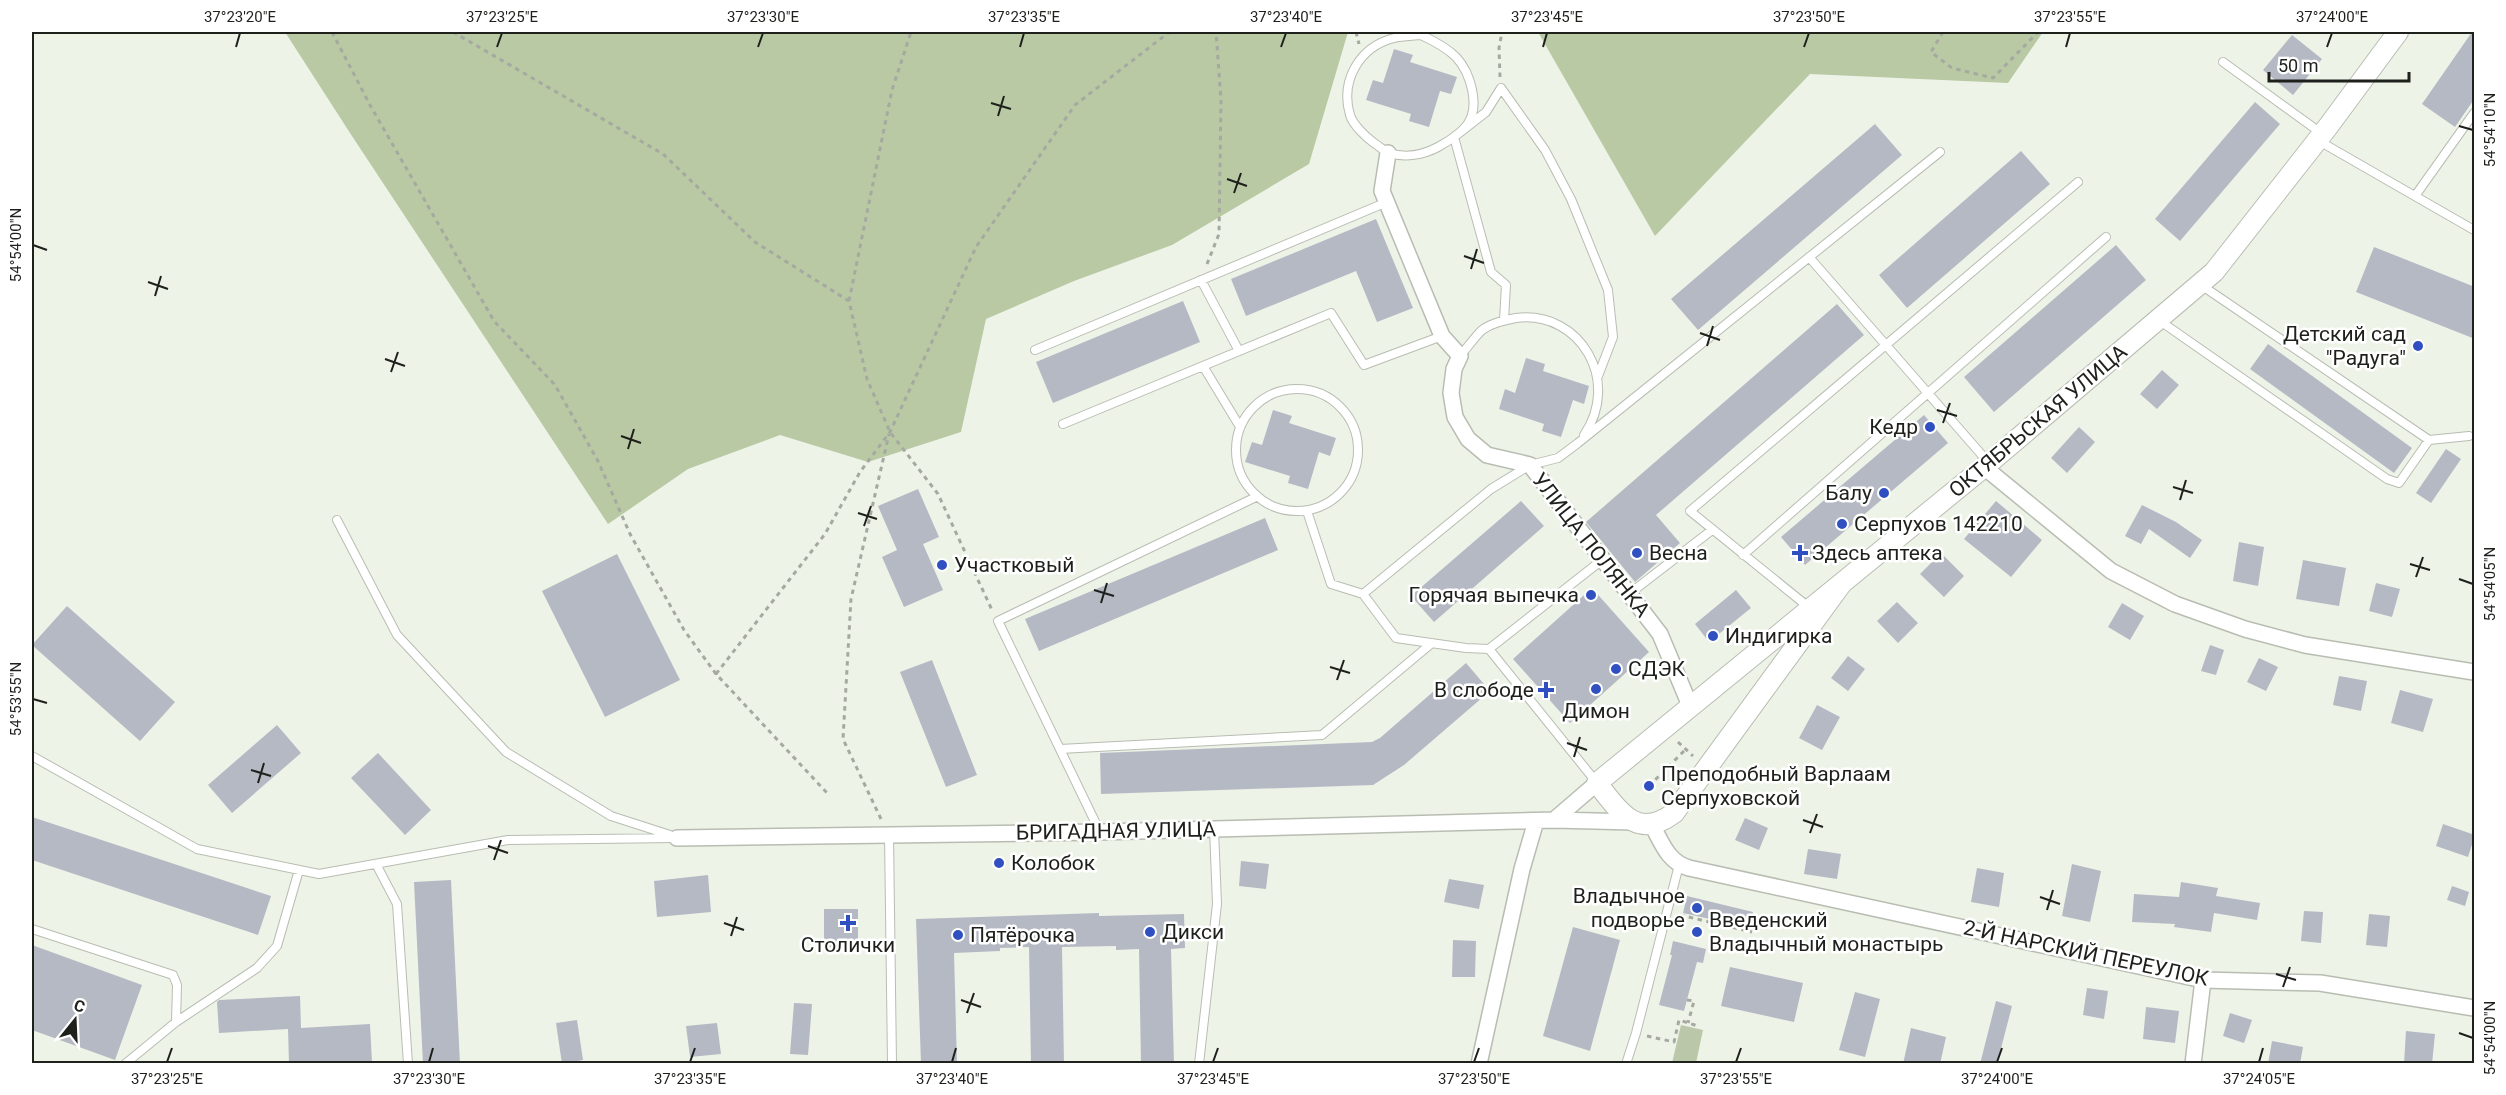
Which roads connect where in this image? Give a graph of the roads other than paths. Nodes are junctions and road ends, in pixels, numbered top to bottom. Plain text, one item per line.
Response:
1 (2398, 32) edge
2 (2223, 62) dead end
3 (2475, 112) edge
4 (1454, 137) junction
5 (2320, 137) junction
6 (1940, 152) dead end
7 (1388, 153) junction
8 (2078, 182) dead end
9 (2415, 196) junction
10 (1387, 202) junction
11 (2475, 230) edge
12 (2106, 237) dead end
13 (1809, 257) junction
14 (1201, 280) junction
15 (2200, 284) junction
16 (1504, 320) junction
17 (2158, 320) junction
18 (1442, 336) junction
19 (1886, 345) junction
20 (1035, 350) dead end
21 (1239, 351) junction
22 (1460, 356) junction
23 (1203, 366) junction
24 (1598, 376) junction
25 (1928, 393) junction
26 (1063, 424) dead end
27 (1240, 427) junction
28 (2469, 436) dead end
29 (2429, 440) junction
30 (1578, 443) junction
31 (1530, 465) junction
32 (1987, 465) junction
33 (1256, 496) junction
34 (1307, 511) junction
35 (337, 520) dead end
36 (1712, 530) junction
37 (1743, 555) junction
38 (1602, 560) junction
39 (1842, 583) junction
40 (1363, 594) junction
41 (1629, 594) junction
42 (1811, 609) junction
43 (1432, 643) junction
44 (1489, 649) junction
45 (2475, 672) edge
46 (1691, 708) junction
47 (1060, 749) junction
48 (32, 756) edge
49 (1597, 783) junction
50 (1554, 820) junction
51 (1536, 821) junction
52 (1643, 823) junction
53 (1214, 829) junction
54 (1100, 832) junction
55 (889, 834) junction
56 (677, 838) junction
57 (376, 864) junction
58 (1679, 865) junction
59 (299, 870) junction
60 (32, 929) edge
61 (2203, 980) junction
62 (2475, 1008) edge
63 (176, 1022) junction
64 (125, 1064) edge
65 (408, 1064) edge
66 (892, 1064) edge
67 (1198, 1064) edge
68 (1479, 1064) edge
69 (1626, 1064) edge
70 (2193, 1064) edge

1 - 5 street, ОКТЯБРЬСКАЯ УЛИЦА
2 - 5 lane
3 - 9 lane
4 - 7 lane
4 - 7 lane
4 - 16 lane
4 - 24 lane
5 - 9 lane
5 - 15 street, ОКТЯБРЬСКАЯ УЛИЦА
6 - 13 lane
7 - 10 street
8 - 19 lane
9 - 11 lane
10 - 14 lane
10 - 18 street
12 - 25 lane
13 - 19 lane
13 - 30 lane
14 - 20 lane
14 - 21 lane
15 - 17 street, ОКТЯБРЬСКАЯ УЛИЦА
15 - 29 lane
16 - 22 lane
16 - 24 lane
17 - 29 lane
17 - 32 street, ОКТЯБРЬСКАЯ УЛИЦА
18 - 21 lane
18 - 22 street
19 - 25 lane
19 - 36 lane
21 - 23 lane
22 - 31 street, УЛИЦА ПОЛЯНКА
23 - 26 lane
23 - 27 lane
24 - 30 lane
25 - 32 lane
25 - 37 lane
27 - 33 lane
27 - 34 lane
28 - 29 lane
30 - 31 lane
31 - 38 street, УЛИЦА ПОЛЯНКА
31 - 40 lane
32 - 39 street, ОКТЯБРЬСКАЯ УЛИЦА
32 - 45 street
33 - 34 lane
33 - 47 lane
34 - 40 lane
35 - 56 lane
36 - 37 lane
36 - 41 lane
37 - 42 lane
38 - 41 street, УЛИЦА ПОЛЯНКА
38 - 44 lane
39 - 42 street, ОКТЯБРЬСКАЯ УЛИЦА
39 - 52 street
40 - 43 lane
41 - 46 street, УЛИЦА ПОЛЯНКА
42 - 46 street, ОКТЯБРЬСКАЯ УЛИЦА
43 - 44 lane
43 - 47 lane
44 - 49 lane
46 - 49 street, ОКТЯБРЬСКАЯ УЛИЦА
47 - 54 lane
48 - 59 lane
49 - 50 street
49 - 52 street
50 - 51 street, БРИГАДНАЯ УЛИЦА
50 - 52 street, БРИГАДНАЯ УЛИЦА
51 - 53 street, БРИГАДНАЯ УЛИЦА
51 - 68 street
52 - 58 street
53 - 54 street, БРИГАДНАЯ УЛИЦА
53 - 67 lane
54 - 55 street, БРИГАДНАЯ УЛИЦА
55 - 56 street, БРИГАДНАЯ УЛИЦА
55 - 66 lane
56 - 57 lane
57 - 59 lane
57 - 65 lane
58 - 61 street, 2-Й НАРСКИЙ ПЕРЕУЛОК
58 - 69 lane
59 - 63 lane
60 - 63 lane
61 - 62 street, 2-Й НАРСКИЙ ПЕРЕУЛОК
61 - 70 street
63 - 64 lane

